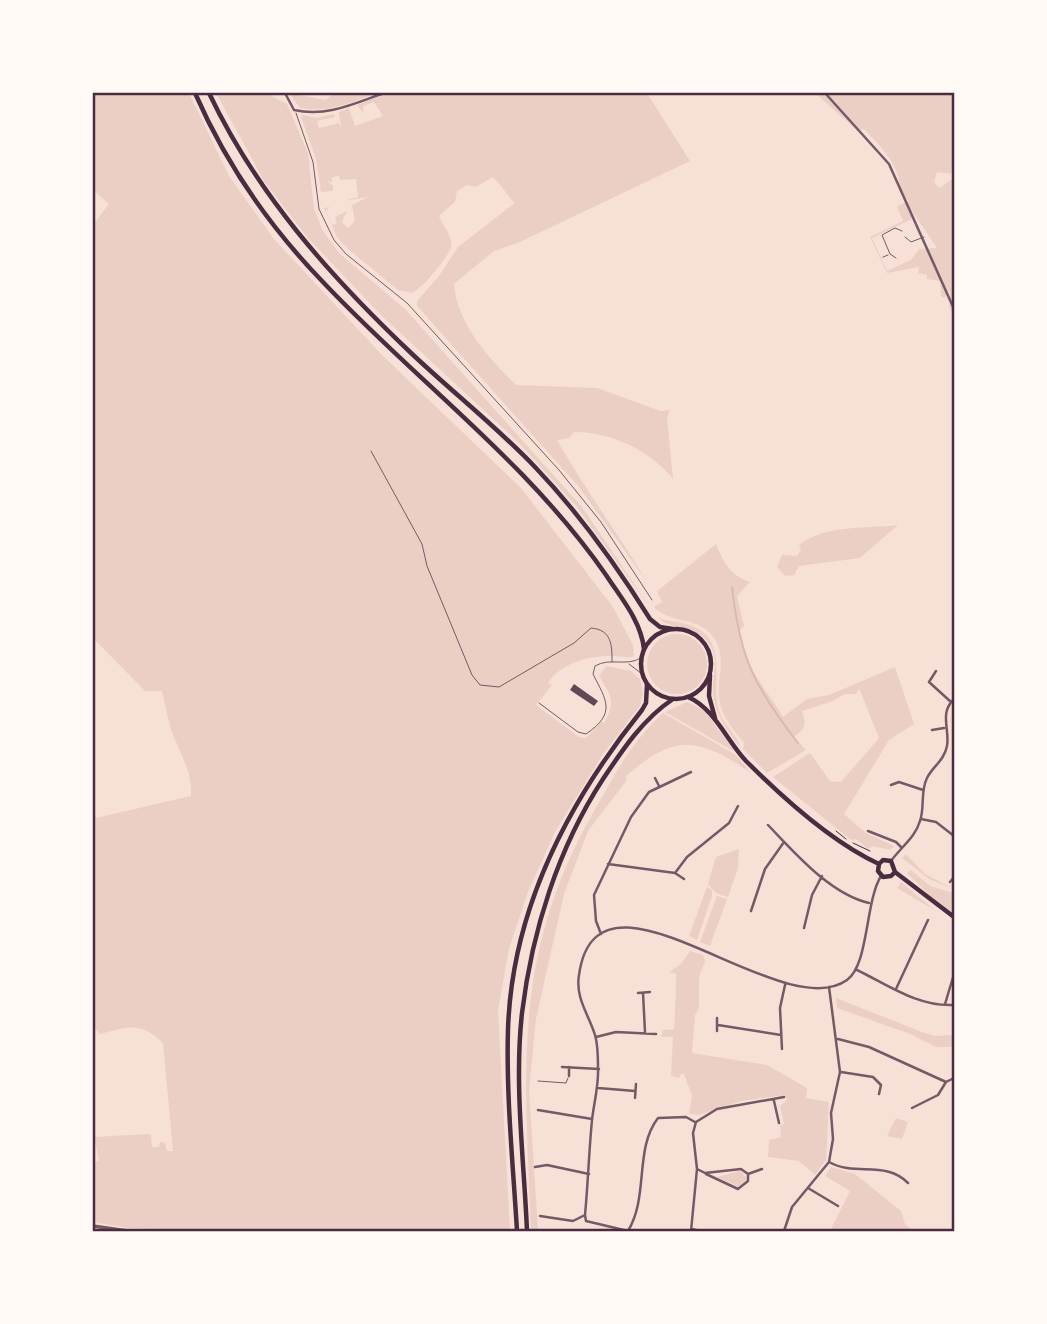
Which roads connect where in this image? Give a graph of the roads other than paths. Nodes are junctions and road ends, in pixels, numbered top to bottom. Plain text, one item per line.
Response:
1 (195, 93) edge
2 (209, 93) edge
3 (285, 93) edge
4 (384, 93) edge
5 (825, 93) edge
6 (294, 110) junction
7 (902, 231) dead end
8 (905, 237) dead end
9 (924, 237) junction
10 (890, 254) junction
11 (883, 257) dead end
12 (896, 258) dead end
13 (954, 309) edge
14 (372, 451) dead end
15 (652, 600) dead end
16 (673, 629) junction
17 (644, 649) junction
18 (641, 658) junction
19 (612, 662) junction
20 (627, 663) junction
21 (936, 671) dead end
22 (642, 674) junction
23 (710, 675) junction
24 (929, 682) junction
25 (921, 683) dead end
26 (647, 684) junction
27 (688, 697) junction
28 (673, 699) junction
29 (952, 701) edge
30 (539, 704) dead end
31 (718, 725) junction
32 (944, 728) junction
33 (932, 730) dead end
34 (947, 743) junction
35 (954, 744) edge
36 (691, 772) dead end
37 (900, 774) dead end
38 (685, 775) junction
39 (655, 778) dead end
40 (687, 780) dead end
41 (899, 782) junction
42 (891, 785) dead end
43 (659, 786) junction
44 (923, 790) junction
45 (738, 806) dead end
46 (921, 819) junction
47 (768, 825) dead end
48 (868, 831) dead end
49 (954, 836) edge
50 (785, 842) junction
51 (902, 848) junction
52 (891, 861) junction
53 (608, 864) junction
54 (879, 864) junction
55 (895, 872) junction
56 (675, 873) junction
57 (822, 876) junction
58 (881, 876) junction
59 (954, 877) edge
60 (684, 879) dead end
61 (950, 882) dead end
62 (869, 903) junction
63 (751, 911) dead end
64 (954, 917) edge
65 (929, 920) dead end
66 (921, 923) dead end
67 (925, 926) junction
68 (804, 928) dead end
69 (601, 934) junction
70 (856, 970) junction
71 (954, 974) edge
72 (785, 985) junction
73 (829, 987) junction
74 (896, 989) junction
75 (650, 992) dead end
76 (638, 993) dead end
77 (643, 993) junction
78 (944, 1005) junction
79 (954, 1005) edge
80 (717, 1018) dead end
81 (718, 1025) junction
82 (717, 1031) dead end
83 (645, 1032) junction
84 (656, 1034) dead end
85 (781, 1035) junction
86 (596, 1037) junction
87 (838, 1039) junction
88 (782, 1049) dead end
89 (562, 1067) dead end
90 (569, 1068) junction
91 (599, 1069) junction
92 (840, 1072) junction
93 (569, 1076) joint
94 (954, 1078) edge
95 (538, 1081) dead end
96 (946, 1082) junction
97 (636, 1084) dead end
98 (598, 1088) junction
99 (635, 1091) junction
100 (879, 1094) dead end
101 (784, 1097) dead end
102 (635, 1098) dead end
103 (914, 1098) dead end
104 (774, 1101) junction
105 (547, 1102) dead end
106 (919, 1104) junction
107 (912, 1108) dead end
108 (538, 1110) dead end
109 (547, 1111) junction
110 (592, 1119) junction
111 (696, 1122) junction
112 (779, 1123) dead end
113 (829, 1162) junction
114 (535, 1167) dead end
115 (697, 1169) junction
116 (762, 1169) dead end
117 (589, 1174) junction
118 (705, 1174) junction
119 (748, 1174) junction
120 (908, 1184) dead end
121 (807, 1187) junction
122 (838, 1206) dead end
123 (585, 1215) junction
124 (540, 1216) dead end
125 (93, 1226) edge
126 (691, 1230) edge
127 (128, 1231) edge
128 (190, 1231) edge
129 (211, 1231) edge
130 (517, 1231) edge
131 (527, 1231) edge
132 (628, 1231) edge
133 (700, 1231) edge
134 (778, 1231) edge
135 (783, 1231) edge

1 - 17 main road
2 - 16 main road
3 - 6 street
4 - 6 street
5 - 9 street
6 - 15 lane
7 - 10 lane
8 - 9 lane
9 - 13 street
10 - 11 lane
10 - 12 lane
14 - 19 lane
16 - 17 main road
16 - 23 main road
17 - 18 main road
18 - 20 lane
18 - 22 main road
19 - 20 lane
19 - 30 lane
20 - 22 lane
21 - 24 street
22 - 26 main road
23 - 27 main road
23 - 31 main road
24 - 25 street
24 - 29 street
26 - 28 main road
26 - 130 main road
27 - 28 main road
27 - 31 main road
28 - 131 main road
29 - 32 street
31 - 54 main road
32 - 33 street
32 - 34 street
34 - 35 street
34 - 44 street
36 - 38 street
37 - 41 street
38 - 40 street
38 - 43 street
39 - 43 street
41 - 42 street
41 - 44 street
43 - 53 street
44 - 46 street
45 - 56 street
46 - 49 street
46 - 51 street
47 - 50 street
48 - 51 street
50 - 57 street
50 - 63 street
51 - 52 street
52 - 54 main road
52 - 55 main road
53 - 56 street
53 - 69 street
54 - 58 main road
55 - 58 main road
55 - 64 main road
56 - 60 street
57 - 62 street
57 - 68 street
58 - 62 street
59 - 61 street
62 - 70 street
65 - 67 street
66 - 67 street
67 - 74 street
69 - 72 street
69 - 86 street
70 - 73 street
70 - 74 street
71 - 78 street
72 - 73 street
72 - 85 street
73 - 87 street
74 - 78 street
75 - 77 street
76 - 77 street
77 - 83 street
78 - 79 street
80 - 81 street
81 - 82 street
81 - 85 street
83 - 84 street
83 - 86 street
85 - 88 street
86 - 91 street
87 - 92 street
87 - 96 street
89 - 90 street
90 - 91 street
90 - 93 street
91 - 98 street
92 - 100 street
92 - 113 street
93 - 95 lane
94 - 96 street
96 - 106 street
97 - 99 street
98 - 99 street
98 - 110 street
99 - 102 street
101 - 104 street
103 - 106 street
104 - 111 street
104 - 112 street
105 - 109 street
106 - 107 street
108 - 109 street
109 - 110 street
110 - 117 street
111 - 115 street
111 - 132 street
113 - 120 street
113 - 121 street
114 - 117 street
115 - 118 street
115 - 126 street
116 - 119 street
117 - 123 street
118 - 119 street
118 - 119 street
121 - 122 street
121 - 135 street
123 - 124 street
123 - 132 street
125 - 127 street
126 - 133 street
128 - 129 street
134 - 135 street

